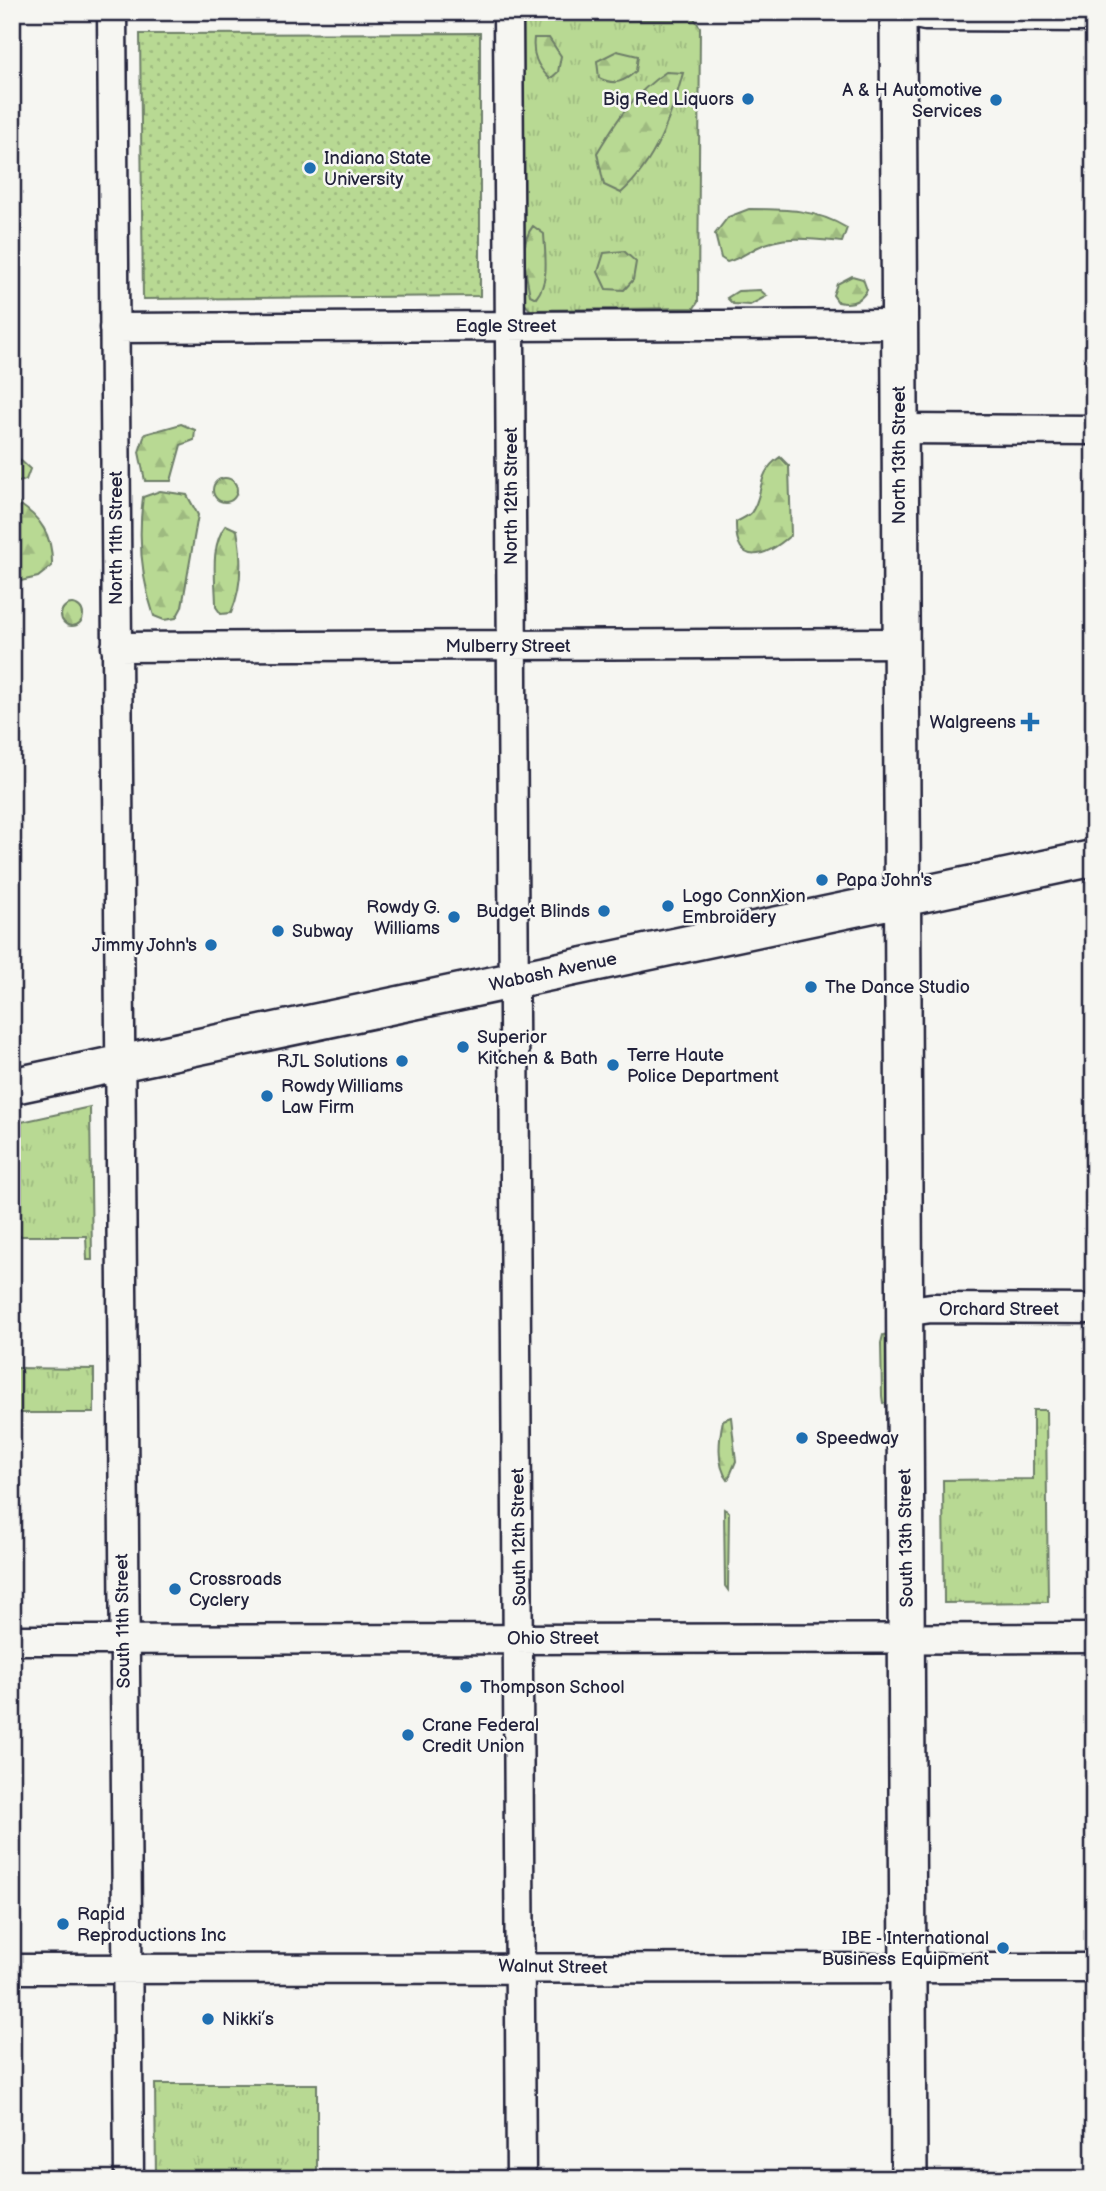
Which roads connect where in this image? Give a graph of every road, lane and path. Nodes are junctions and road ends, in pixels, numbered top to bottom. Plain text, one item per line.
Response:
1 (112, 12) edge
2 (508, 12) edge
3 (898, 12) edge
4 (907, 12) edge
5 (1094, 17) edge
6 (898, 324) junction
7 (510, 326) junction
8 (114, 328) junction
9 (899, 429) junction
10 (1094, 430) edge
11 (900, 643) junction
12 (512, 646) junction
13 (116, 647) junction
14 (1094, 858) edge
15 (901, 898) junction
16 (514, 980) junction
17 (118, 1064) junction
18 (12, 1086) edge
19 (1094, 1309) edge
20 (904, 1312) junction
21 (907, 1637) junction
22 (520, 1638) junction
23 (1094, 1638) edge
24 (12, 1640) edge
25 (122, 1640) junction
26 (126, 1967) junction
27 (520, 1967) junction
28 (1094, 1968) edge
29 (12, 1969) edge
30 (908, 1969) junction
31 (129, 2179) edge
32 (521, 2179) edge
33 (909, 2179) edge

1 - 8 street, North 11th Street
2 - 7 street, North 12th Street
3 - 6 main road, North 13th Street
4 - 5 street
6 - 7 street, Eagle Street
6 - 9 main road, North 13th Street
7 - 8 street, Eagle Street
7 - 12 street, North 12th Street
8 - 13 street, North 11th Street
9 - 10 street
9 - 11 main road, North 13th Street
11 - 12 street, Mulberry Street
11 - 15 main road, North 13th Street
12 - 13 street, Mulberry Street
12 - 16 street, North 12th Street
13 - 17 street, North 11th Street
14 - 15 main road, Wabash Avenue
15 - 16 main road, Wabash Avenue
15 - 20 main road, South 13th Street
16 - 17 main road, Wabash Avenue
16 - 22 street, South 12th Street
17 - 18 main road, Wabash Avenue
17 - 25 street, South 11th Street
19 - 20 street, Orchard Street
20 - 21 main road, South 13th Street
21 - 22 street, Ohio Street
21 - 23 street, Ohio Street
21 - 30 main road, South 13th Street
22 - 25 street, Ohio Street
22 - 27 street, South 12th Street
24 - 25 street, Ohio Street
25 - 26 street, South 11th Street
26 - 27 street, Walnut Street
26 - 29 street, Walnut Street
26 - 31 street, South 11th Street
27 - 30 street, Walnut Street
27 - 32 street, South 12th Street
28 - 30 street, Walnut Street
30 - 33 main road, South 13th Street

